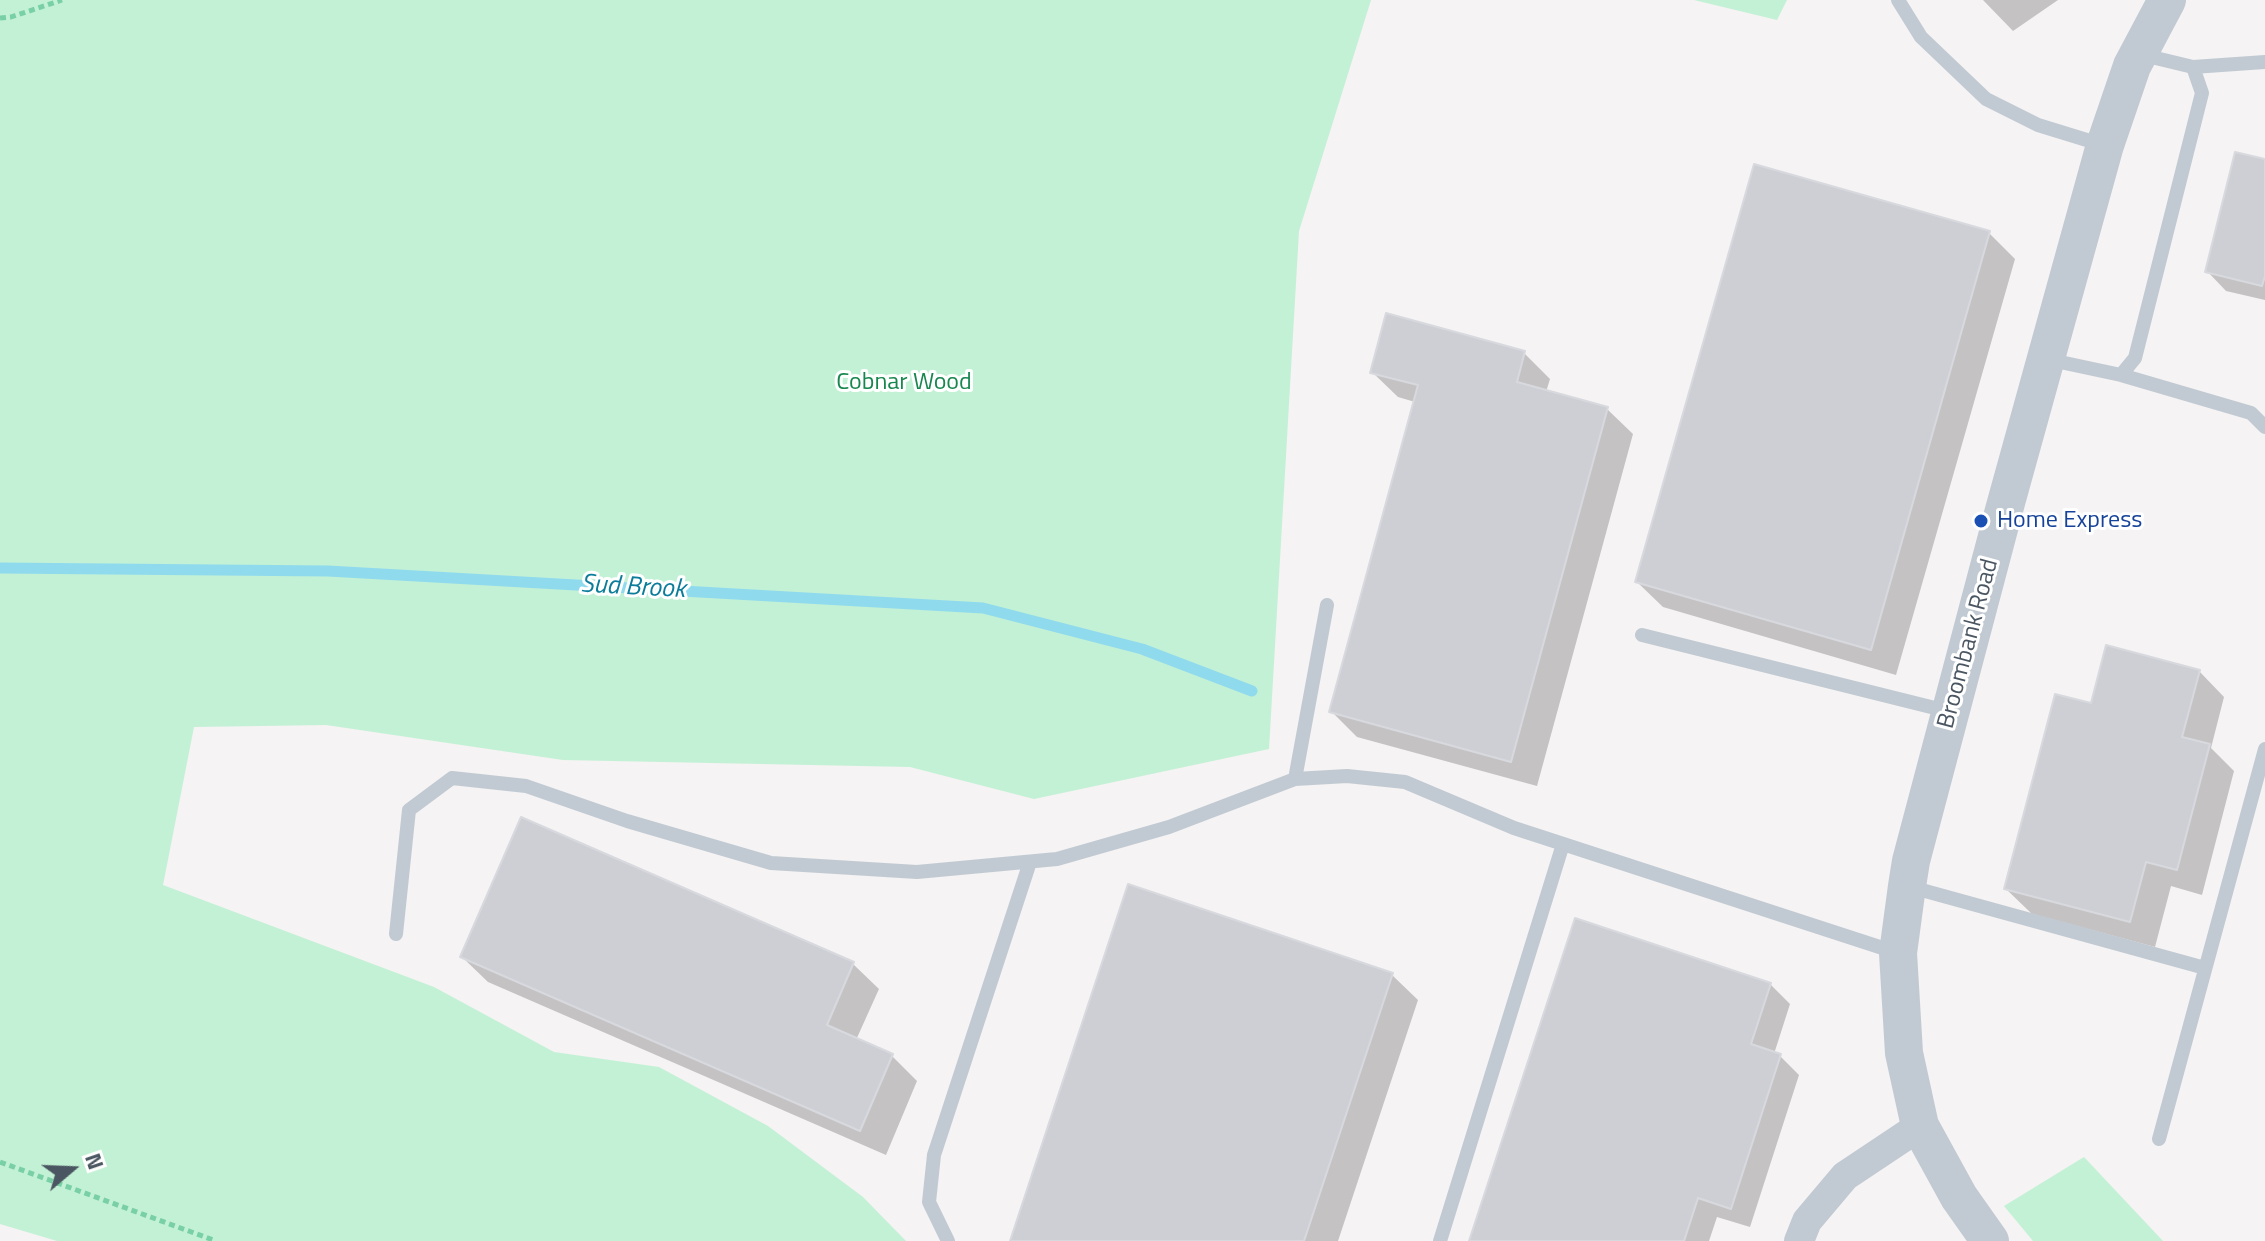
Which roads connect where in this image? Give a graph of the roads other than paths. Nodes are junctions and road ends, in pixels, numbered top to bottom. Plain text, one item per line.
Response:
1 (1898, 0) edge
2 (2167, 0) edge
3 (2139, 54) junction
4 (2265, 62) edge
5 (2193, 67) junction
6 (2105, 145) junction
7 (2046, 359) junction
8 (2121, 375) junction
9 (2265, 427) edge
10 (1327, 605) dead end
11 (1642, 635) dead end
12 (1951, 712) junction
13 (2265, 749) edge
14 (1295, 779) junction
15 (1563, 844) junction
16 (1030, 862) junction
17 (1907, 886) junction
18 (396, 934) dead end
19 (1898, 953) junction
20 (2205, 968) junction
21 (1920, 1126) junction
22 (2159, 1139) dead end
23 (948, 1241) edge
24 (1440, 1241) edge
25 (1799, 1241) edge
26 (1990, 1241) edge

1 - 6 lane
2 - 3 street, Broombank Road
3 - 5 lane
3 - 6 street, Broombank Road
4 - 5 lane
5 - 8 lane
6 - 7 street, Broombank Road
7 - 8 lane
7 - 12 street, Broombank Road
8 - 9 lane
10 - 14 lane
11 - 12 lane
12 - 17 street, Broombank Road
13 - 20 lane
14 - 15 lane
14 - 16 lane
15 - 19 lane
15 - 24 lane
16 - 18 lane
16 - 23 lane
17 - 19 street, Broombank Road
17 - 20 lane
19 - 21 street, Broombank Road
20 - 22 lane
21 - 25 street
21 - 26 street, Broombank Road

